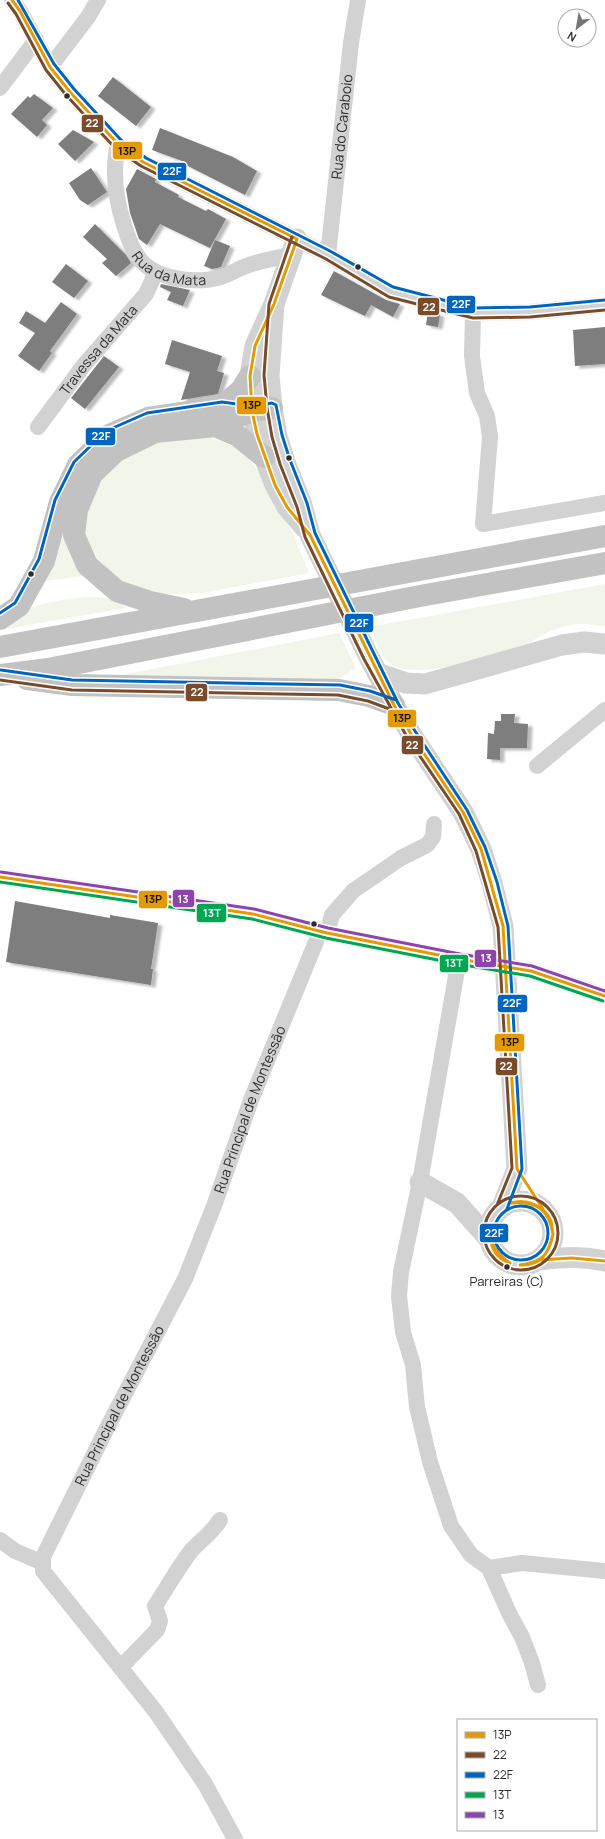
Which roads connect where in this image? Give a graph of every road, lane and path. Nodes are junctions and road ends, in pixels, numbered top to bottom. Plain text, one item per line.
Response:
1 (98, 0) edge
2 (358, 0) edge
3 (17, 4) edge
4 (36, 40) junction
5 (50, 67) junction
6 (0, 88) edge
7 (118, 144) junction
8 (293, 247) junction
9 (328, 255) junction
10 (156, 272) junction
11 (274, 304) junction
12 (605, 305) edge
13 (473, 312) junction
14 (250, 376) junction
15 (262, 409) junction
16 (219, 416) junction
17 (38, 427) dead end
18 (264, 457) junction
19 (605, 502) edge
20 (310, 535) junction
21 (605, 536) edge
22 (605, 563) edge
23 (196, 612) junction
24 (0, 619) edge
25 (605, 644) edge
26 (0, 647) edge
27 (373, 665) junction
28 (0, 675) edge
29 (416, 684) junction
30 (605, 710) edge
31 (399, 713) junction
32 (537, 766) dead end
33 (434, 824) dead end
34 (0, 877) edge
35 (323, 932) junction
36 (459, 959) junction
37 (605, 996) edge
38 (517, 1168) junction
39 (420, 1182) junction
40 (457, 1204) junction
41 (501, 1208) junction
42 (547, 1217) junction
43 (489, 1239) junction
44 (596, 1259) edge
45 (539, 1260) junction
46 (220, 1520) dead end
47 (0, 1540) edge
48 (43, 1562) junction
49 (489, 1568) junction
50 (605, 1571) edge
51 (121, 1667) junction
52 (538, 1685) dead end
53 (235, 1839) edge

1 - 5 street
2 - 9 street, Rua do Caraboio
3 - 4 street
4 - 5 street
4 - 6 street
5 - 7 street
7 - 8 street
7 - 10 street, Rua da Mata
8 - 9 street
8 - 10 street, Rua da Mata
8 - 11 street
9 - 13 street
10 - 17 street, Travessa da Mata
11 - 14 street
11 - 15 street
12 - 13 street
13 - 19 street
14 - 15 street
14 - 16 highway
15 - 16 highway
15 - 18 street
15 - 20 street
16 - 18 highway
16 - 23 highway
16 - 24 highway
18 - 20 street
20 - 27 street
21 - 23 highway
22 - 28 highway
23 - 26 highway
25 - 29 street
27 - 29 street
27 - 31 street
28 - 31 highway
29 - 31 street
30 - 32 street
31 - 38 street
33 - 35 street, Rua Principal de Montessão
34 - 35 street
35 - 36 street
35 - 48 street, Rua Principal de Montessão
36 - 37 street
36 - 39 street
38 - 41 street
38 - 42 street
39 - 40 street
39 - 49 street
40 - 41 street
40 - 43 street
41 - 42 street
41 - 43 street
42 - 44 street
42 - 45 street
43 - 45 street
44 - 45 street
46 - 51 street
47 - 48 street
48 - 51 street
49 - 50 street
49 - 52 street
51 - 53 street

